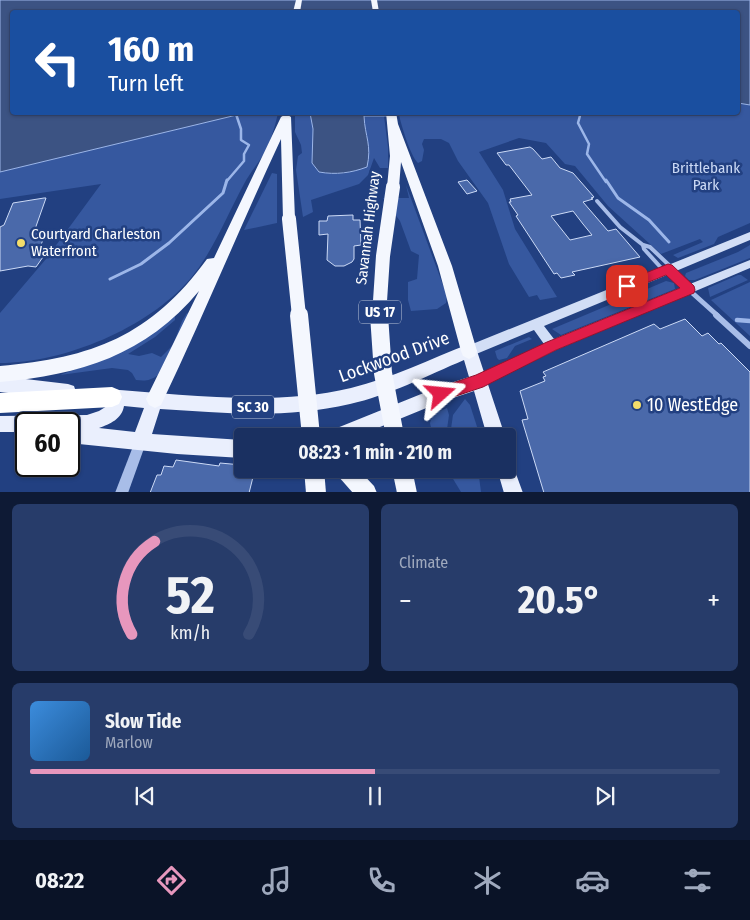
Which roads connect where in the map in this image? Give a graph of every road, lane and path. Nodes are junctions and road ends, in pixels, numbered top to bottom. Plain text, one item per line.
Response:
1 (286, 115) edge
2 (286, 115) edge
3 (392, 119) edge
4 (597, 201) dead end
5 (289, 219) joint
6 (231, 233) junction
7 (750, 236) edge
8 (644, 245) junction
9 (750, 264) edge
10 (668, 269) junction
11 (689, 290) junction
12 (536, 324) junction
13 (552, 346) junction
14 (750, 346) edge
15 (468, 351) junction
16 (0, 374) edge
17 (478, 382) junction
18 (0, 384) edge
19 (112, 397) junction
20 (155, 399) junction
21 (0, 403) edge
22 (0, 426) edge
23 (15, 428) edge
24 (310, 428) edge
25 (358, 428) edge
26 (392, 428) edge
27 (493, 428) edge
28 (80, 435) edge
29 (141, 440) junction
30 (234, 449) edge
31 (315, 478) edge
32 (354, 478) edge
33 (404, 478) edge
34 (509, 478) edge
35 (121, 492) edge
36 (316, 492) edge
37 (367, 492) edge
38 (407, 492) edge
39 (514, 492) edge

1 - 5 highway
2 - 6 highway
3 - 15 highway
3 - 26 highway, Savannah Highway / US 17, bridge
4 - 8 lane
5 - 24 highway, bridge
6 - 16 highway
6 - 20 highway
7 - 10 main road, Lockwood Drive
8 - 10 lane
8 - 10 lane
9 - 11 main road
10 - 11 main road
10 - 12 main road, Lockwood Drive
11 - 13 main road
11 - 14 street
12 - 13 main road
12 - 15 main road, Lockwood Drive
13 - 17 main road
15 - 17 main road
15 - 20 main road, Lockwood Drive / SC 30
17 - 25 main road
17 - 27 main road
18 - 19 main road, Lockwood Drive / SC 30
19 - 20 main road, Lockwood Drive / SC 30
19 - 21 highway, SC 30
19 - 22 main road
20 - 29 main road
22 - 23 main road
28 - 29 main road
29 - 30 main road
29 - 35 street
31 - 36 highway
32 - 37 highway
33 - 38 highway
34 - 39 main road

